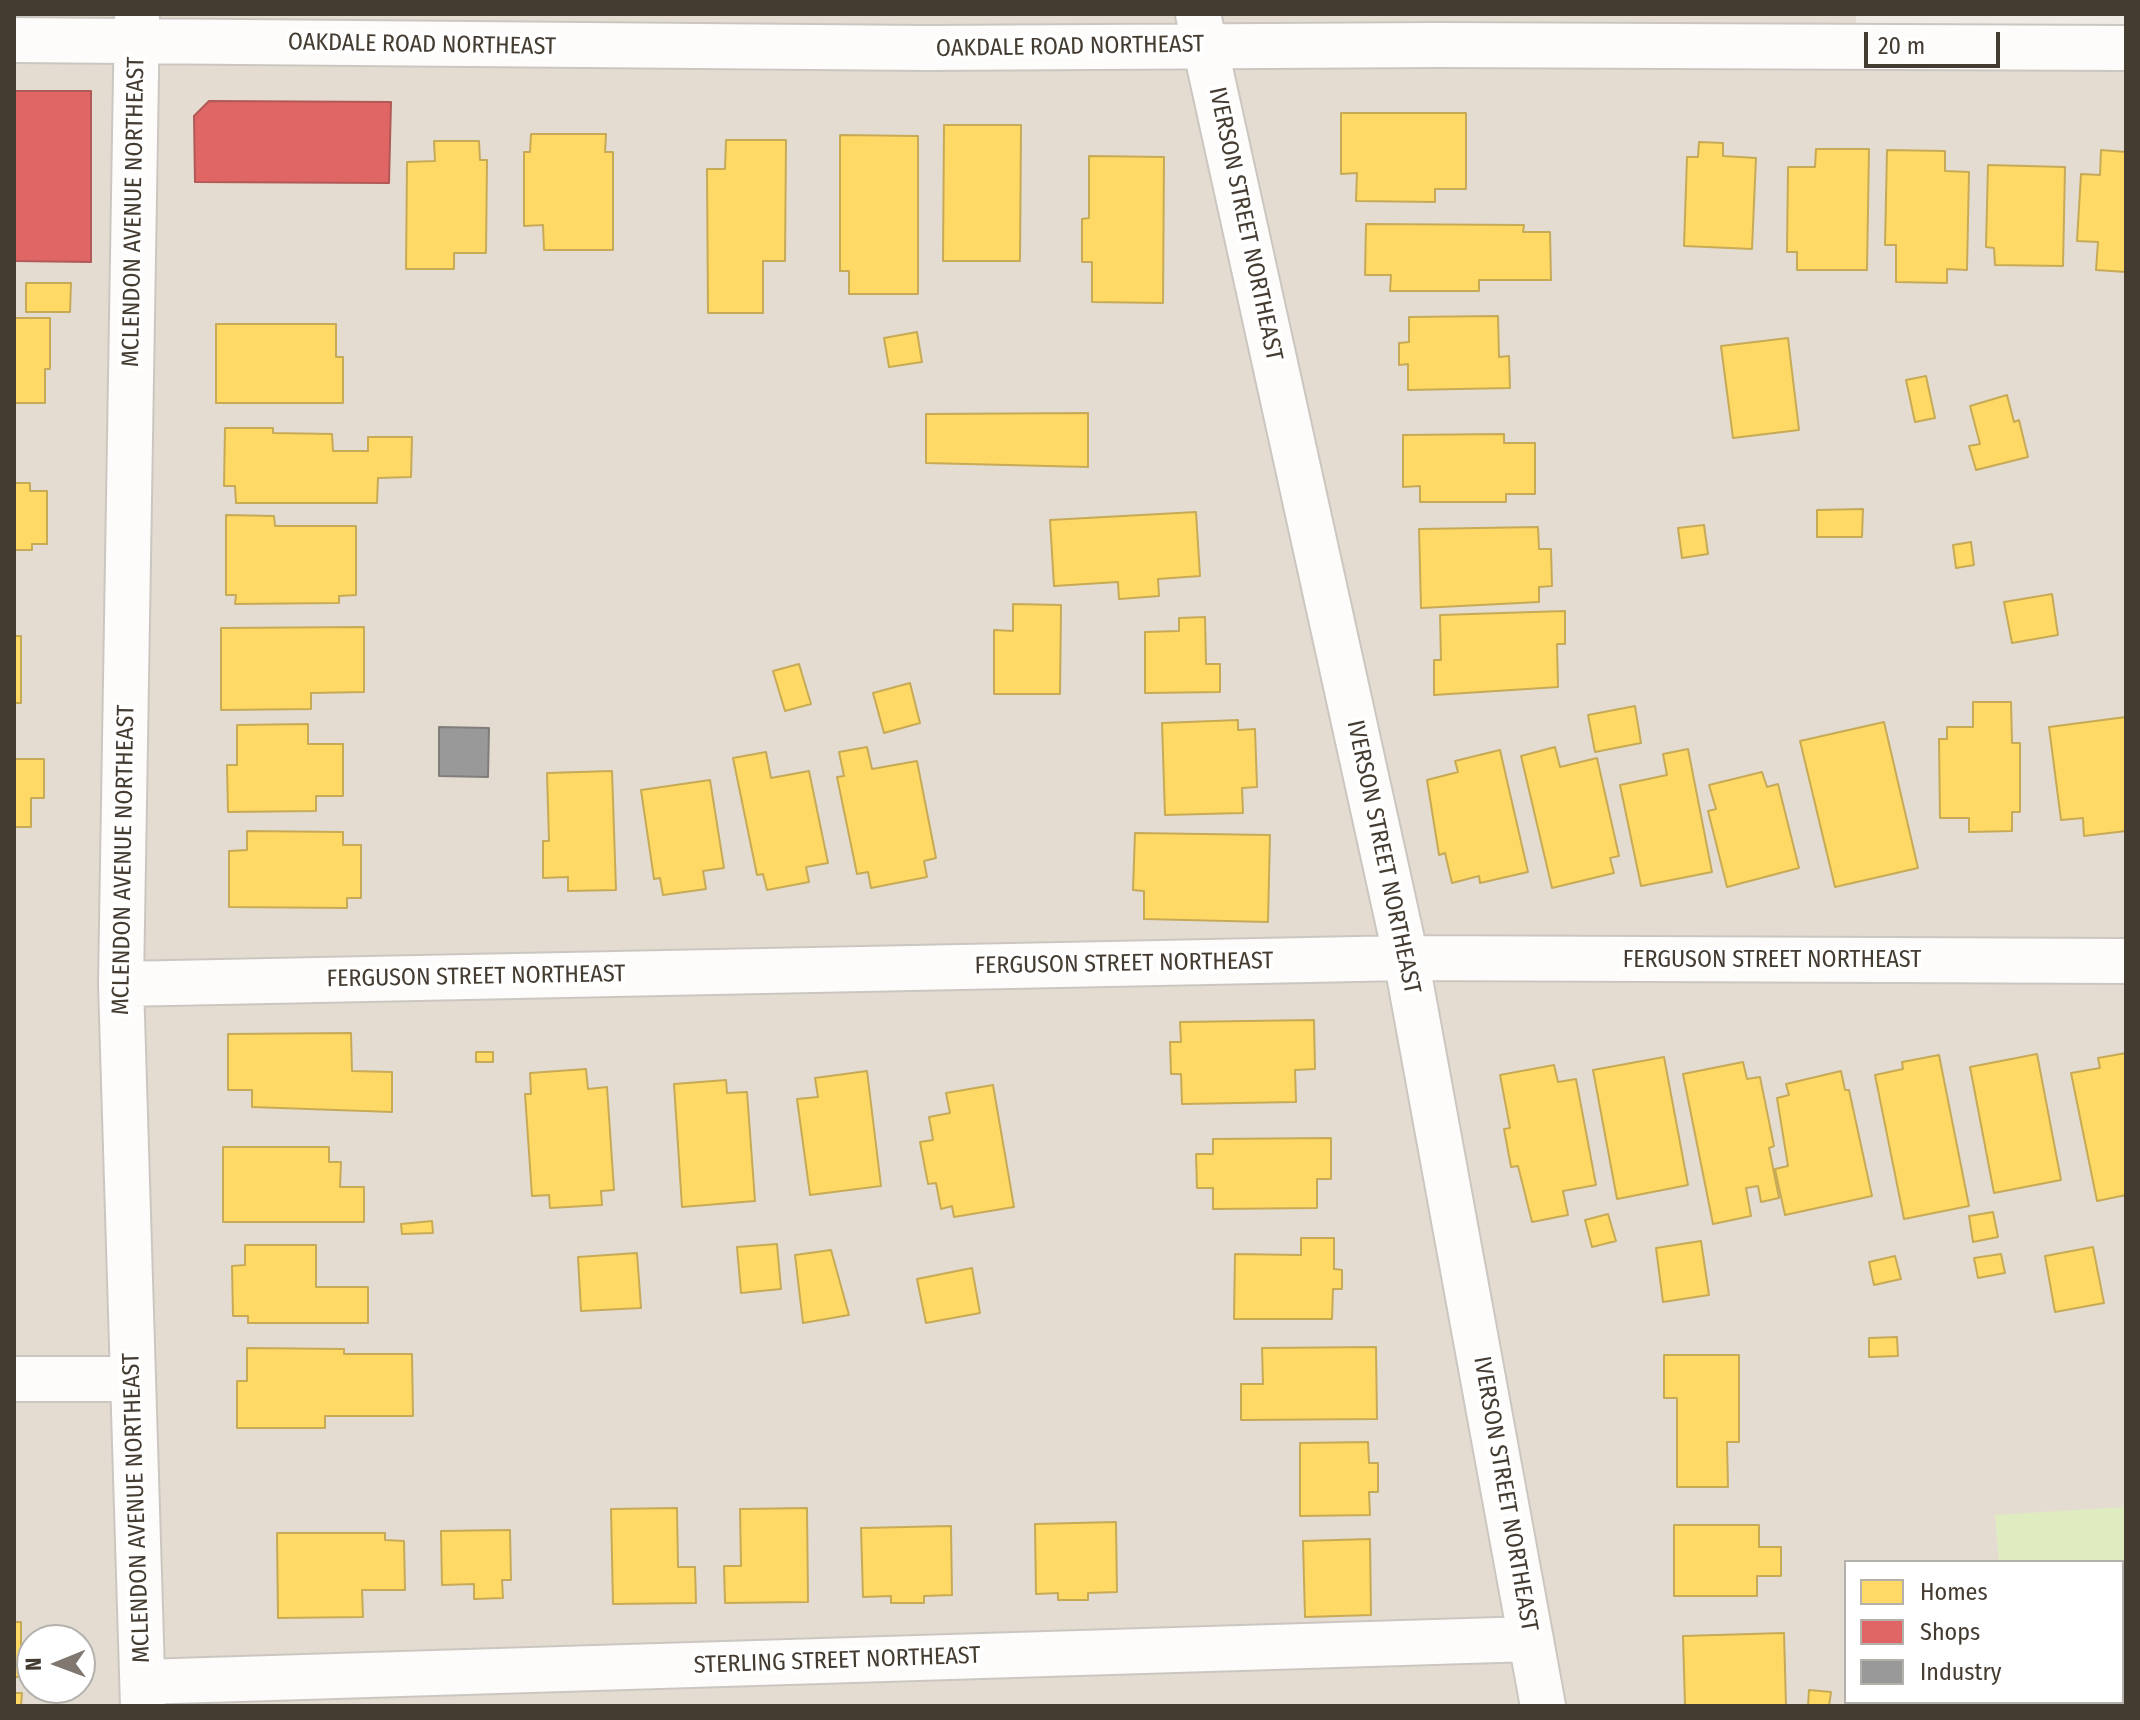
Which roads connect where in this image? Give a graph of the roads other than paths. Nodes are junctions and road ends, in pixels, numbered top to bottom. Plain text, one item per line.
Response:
1 (2028, 14) edge
2 (137, 27) edge
3 (1202, 30) edge
4 (14, 40) edge
5 (1989, 47) junction
6 (2126, 48) edge
7 (1406, 958) junction
8 (2126, 961) edge
9 (121, 984) junction
10 (14, 1379) edge
11 (133, 1379) junction
12 (1531, 1639) junction
13 (143, 1694) edge
14 (1543, 1706) edge

1 - 5 street
2 - 3 street, OAKDALE ROAD NORTHEAST
2 - 4 street, OAKDALE ROAD NORTHEAST
2 - 9 street, MCLENDON AVENUE NORTHEAST
3 - 5 street, OAKDALE ROAD NORTHEAST
3 - 7 street, IVERSON STREET NORTHEAST
5 - 6 street, OAKDALE ROAD NORTHEAST
7 - 8 street, FERGUSON STREET NORTHEAST
7 - 9 street, FERGUSON STREET NORTHEAST
7 - 12 street, IVERSON STREET NORTHEAST
9 - 11 street, MCLENDON AVENUE NORTHEAST
10 - 11 street
11 - 13 street, MCLENDON AVENUE NORTHEAST
12 - 13 street, STERLING STREET NORTHEAST
12 - 14 street, IVERSON STREET NORTHEAST

